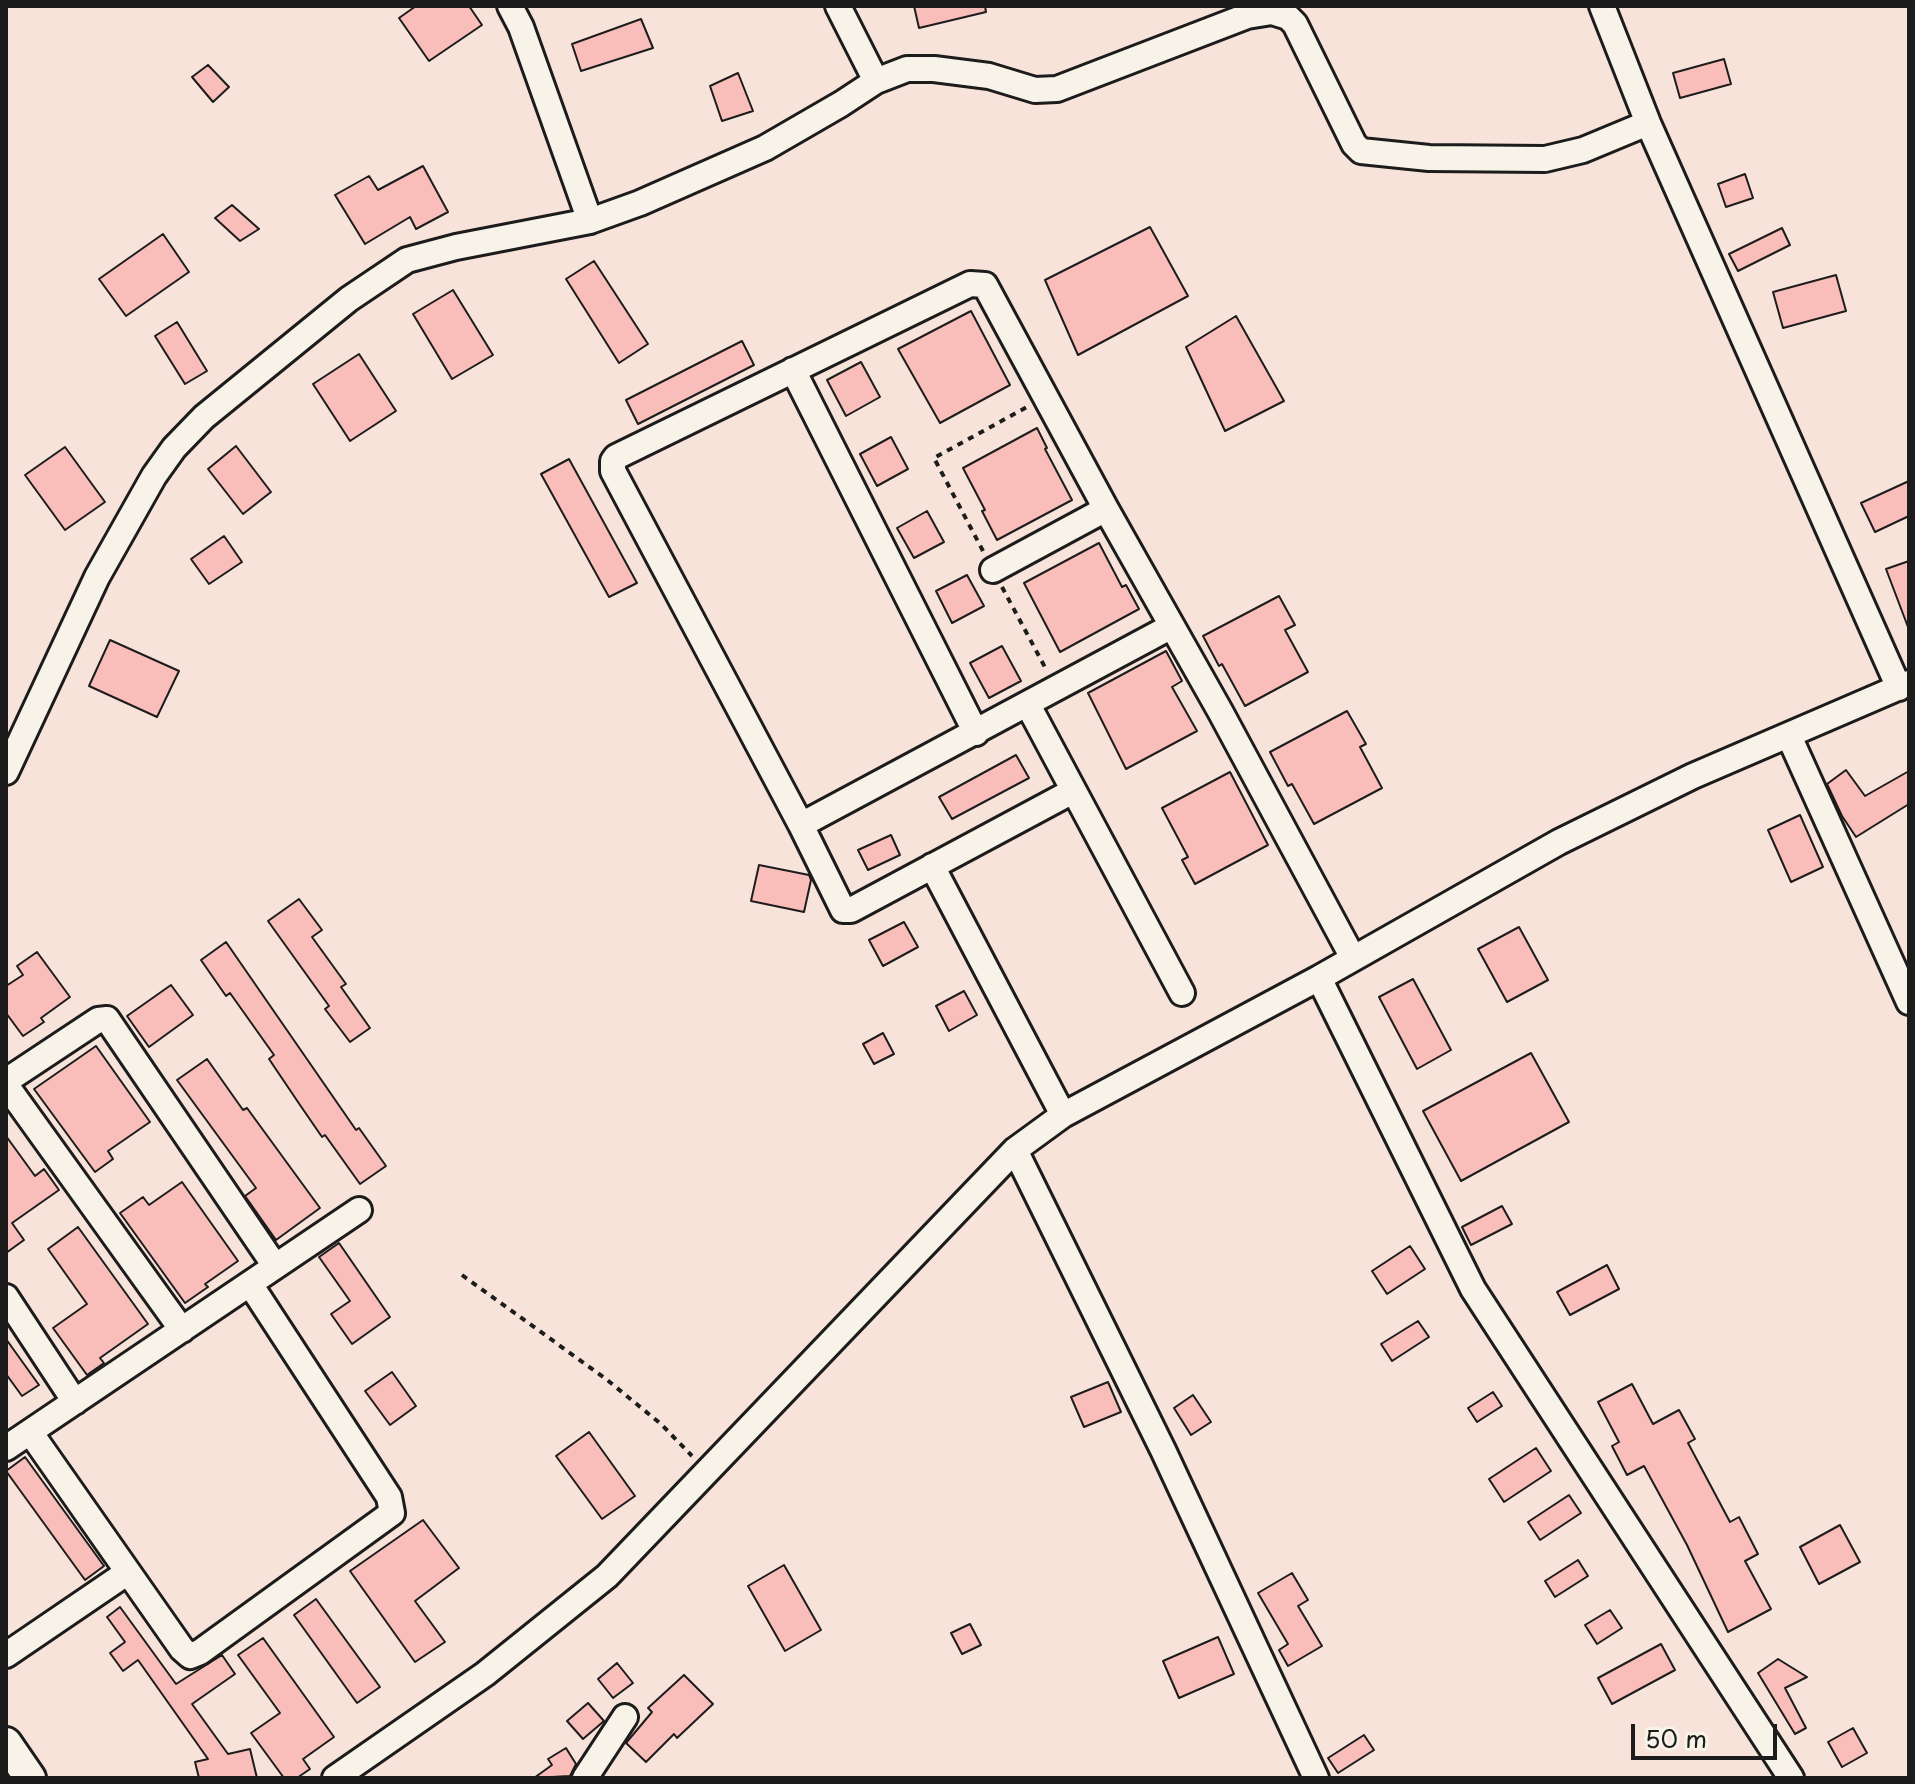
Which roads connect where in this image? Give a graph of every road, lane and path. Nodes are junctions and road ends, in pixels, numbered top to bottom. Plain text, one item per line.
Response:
1 (510, 6) edge
2 (838, 6) edge
3 (1602, 6) edge
4 (876, 81) junction
5 (1648, 123) junction
6 (590, 221) junction
7 (793, 370) junction
8 (1046, 396) junction
9 (1106, 509) junction
10 (993, 570) junction
11 (1172, 626) junction
12 (1904, 685) edge
13 (1056, 688) junction
14 (1028, 705) junction
15 (976, 733) junction
16 (1789, 736) junction
17 (6, 772) edge
18 (1073, 791) junction
19 (801, 825) junction
20 (932, 866) junction
21 (1353, 958) junction
22 (1319, 978) junction
23 (1182, 993) dead end
24 (1909, 1002) edge
25 (6, 1083) edge
26 (1063, 1115) junction
27 (1015, 1150) junction
28 (359, 1210) dead end
29 (275, 1266) junction
30 (462, 1275) dead end
31 (250, 1284) junction
32 (6, 1297) edge
33 (182, 1330) junction
34 (75, 1402) junction
35 (30, 1432) junction
36 (6, 1448) edge
37 (708, 1472) junction
38 (128, 1572) junction
39 (6, 1655) edge
40 (625, 1717) dead end
41 (6, 1743) edge
42 (30, 1778) edge
43 (335, 1778) edge
44 (585, 1778) edge
45 (1316, 1778) edge
46 (1791, 1778) edge

1 - 6 street
2 - 4 street
3 - 5 street
4 - 5 street
4 - 6 street
5 - 12 street
6 - 17 street
7 - 8 street
7 - 15 street
7 - 19 street
8 - 9 street
8 - 10 path
9 - 10 street
9 - 11 street
10 - 13 path
11 - 13 street
11 - 21 street
12 - 16 street
13 - 14 street
14 - 15 street
14 - 18 street
15 - 19 street
16 - 21 street
16 - 24 street
18 - 20 street
18 - 23 street
19 - 20 street
20 - 26 street
21 - 22 street
22 - 26 street
22 - 46 street
25 - 29 street
25 - 33 street
26 - 27 street
27 - 37 street
27 - 45 street
28 - 29 street
29 - 31 street
30 - 37 path
31 - 33 street
31 - 38 street
32 - 34 street
33 - 34 street
34 - 35 street
35 - 36 street
35 - 38 street
37 - 43 street
38 - 39 street
40 - 44 street
41 - 42 street

